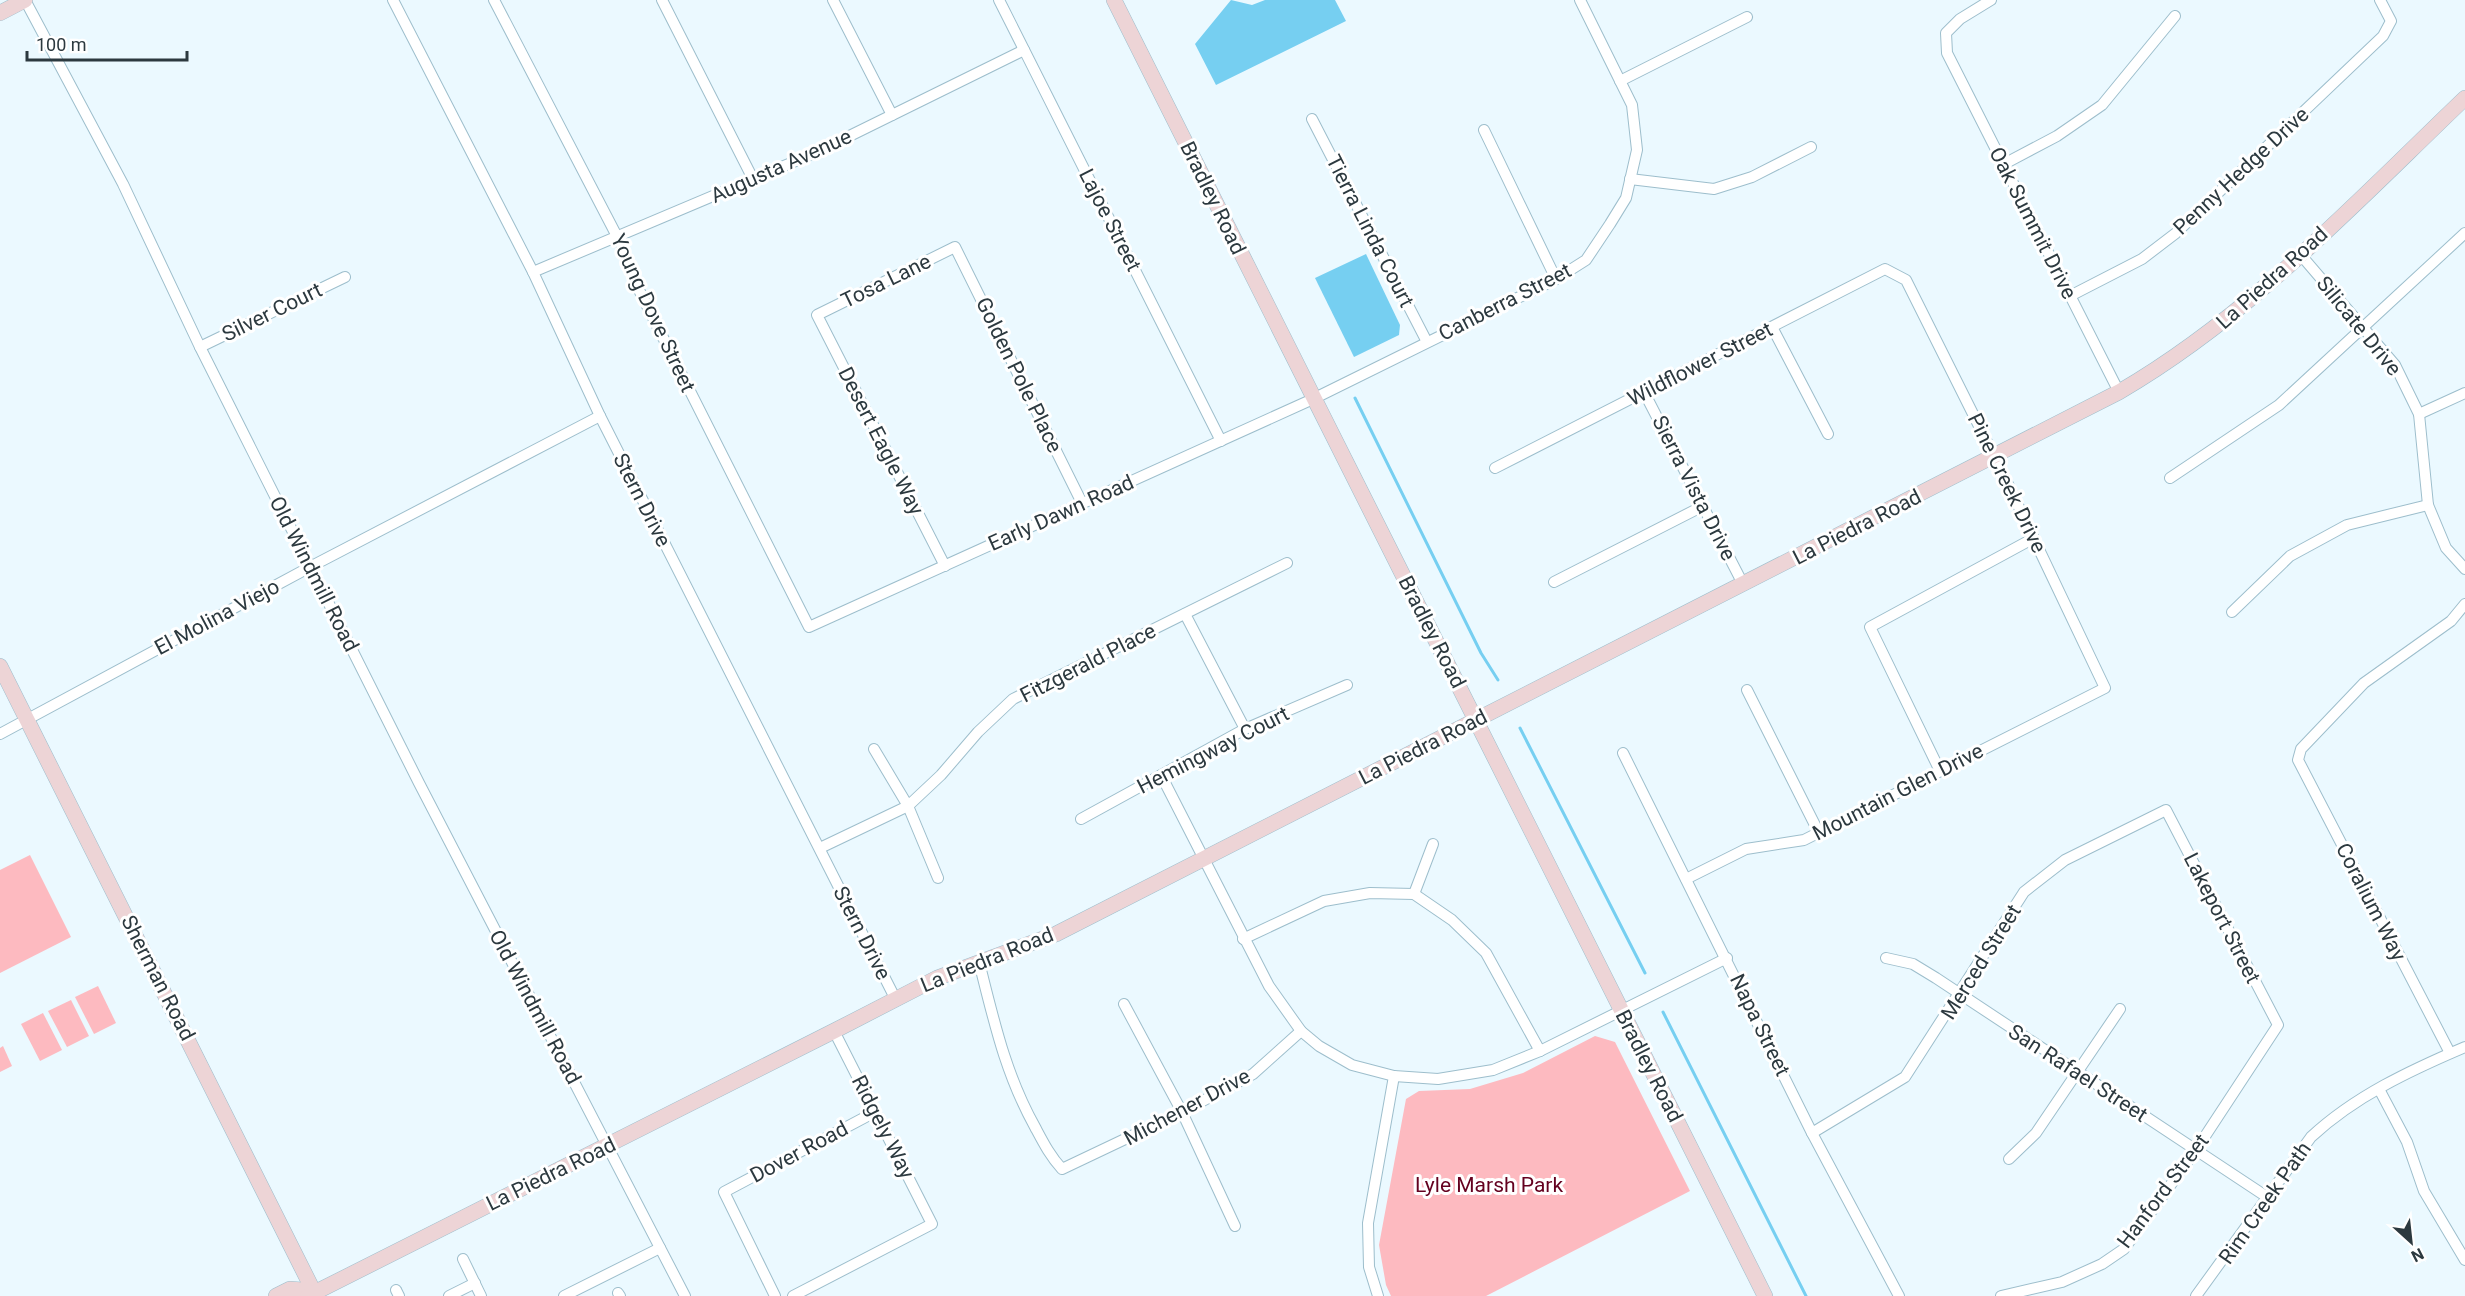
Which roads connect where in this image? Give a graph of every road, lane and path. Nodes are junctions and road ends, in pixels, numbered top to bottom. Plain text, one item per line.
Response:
1 (25, 0) edge
2 (393, 0) edge
3 (495, 0) edge
4 (662, 0) edge
5 (833, 0) edge
6 (999, 0) edge
7 (1114, 0) edge
8 (1580, 0) edge
9 (1991, 0) edge
10 (2380, 0) edge
11 (0, 13) edge
12 (2175, 16) dead end
13 (1747, 18) dead end
14 (1024, 50) junction
15 (1620, 81) junction
16 (2465, 98) edge
17 (892, 115) junction
18 (1312, 119) dead end
19 (1484, 130) dead end
20 (1811, 147) dead end
21 (2004, 164) junction
22 (753, 179) junction
23 (1630, 179) junction
24 (2465, 233) edge
25 (618, 237) junction
26 (955, 248) joint
27 (2300, 254) junction
28 (532, 272) junction
29 (345, 277) dead end
30 (1556, 279) junction
31 (1906, 280) joint
32 (2070, 296) junction
33 (817, 315) joint
34 (1772, 327) junction
35 (2364, 328) junction
36 (1427, 342) junction
37 (200, 347) junction
38 (1644, 392) junction
39 (2119, 392) junction
40 (2465, 393) edge
41 (1313, 399) junction
42 (2419, 414) junction
43 (600, 416) junction
44 (1828, 434) dead end
45 (1221, 441) junction
46 (1995, 456) junction
47 (1495, 468) dead end
48 (2170, 478) dead end
49 (1082, 503) junction
50 (2428, 505) junction
51 (1703, 506) junction
52 (2034, 538) junction
53 (1287, 563) dead end
54 (945, 566) junction
55 (310, 567) junction
56 (2465, 569) edge
57 (1554, 582) dead end
58 (1743, 584) junction
59 (2465, 604) edge
60 (2232, 612) dead end
61 (1185, 614) junction
62 (809, 627) joint
63 (0, 666) edge
64 (1347, 685) dead end
65 (2105, 688) joint
66 (1747, 690) dead end
67 (27, 719) junction
68 (1477, 719) junction
69 (1245, 729) junction
70 (0, 734) edge
71 (874, 749) dead end
72 (1623, 753) dead end
73 (1940, 771) junction
74 (1161, 775) junction
75 (908, 806) junction
76 (2166, 810) joint
77 (1081, 819) dead end
78 (1819, 833) junction
79 (1433, 844) dead end
80 (820, 848) junction
81 (1204, 858) junction
82 (938, 878) dead end
83 (1686, 879) junction
84 (1414, 894) junction
85 (1243, 939) junction
86 (1727, 958) junction
87 (1886, 958) dead end
88 (979, 962) junction
89 (1960, 995) junction
90 (895, 998) junction
91 (1125, 1004) dead end
92 (2120, 1009) dead end
93 (1621, 1010) junction
94 (2278, 1025) joint
95 (834, 1031) junction
96 (1301, 1031) junction
97 (2465, 1047) edge
98 (1540, 1051) junction
99 (2450, 1053) junction
100 (2076, 1072) junction
101 (1394, 1076) junction
102 (2379, 1089) junction
103 (875, 1112) junction
104 (1182, 1112) junction
105 (1812, 1133) junction
106 (609, 1145) junction
107 (2196, 1150) junction
108 (2008, 1159) dead end
109 (2267, 1197) junction
110 (1235, 1226) dead end
111 (660, 1248) junction
112 (463, 1259) dead end
113 (2465, 1260) edge
114 (475, 1283) junction
115 (315, 1295) edge
116 (276, 1296) edge
117 (448, 1296) edge
118 (481, 1296) edge
119 (564, 1296) edge
120 (685, 1296) edge
121 (775, 1296) edge
122 (793, 1296) edge
123 (1378, 1296) edge
124 (1765, 1296) edge
125 (1899, 1296) edge
126 (2001, 1296) edge
127 (2196, 1296) edge

1 - 11 street
1 - 37 street, Old Windmill Road
2 - 28 street, Stern Drive
3 - 25 street, Young Dove Street
4 - 22 street
5 - 17 street
6 - 14 street, Lajoe Street
7 - 41 street, Bradley Road
8 - 15 street, Canberra Street
9 - 21 street, Oak Summit Drive
10 - 32 street, Penny Hedge Drive
12 - 21 street
13 - 15 street
14 - 17 street, Augusta Avenue
14 - 45 street, Lajoe Street
15 - 23 street, Canberra Street
16 - 27 street, La Piedra Road
17 - 22 street, Augusta Avenue
18 - 36 street, Tierra Linda Court
19 - 30 street
20 - 23 street
21 - 32 street, Oak Summit Drive
22 - 25 street, Augusta Avenue
23 - 30 street, Canberra Street
24 - 35 street
25 - 28 street, Augusta Avenue
25 - 62 street, Young Dove Street
26 - 33 street, Tosa Lane
26 - 49 street, Golden Pole Place
27 - 35 street, Silicate Drive
27 - 39 street, La Piedra Road
28 - 43 street, Stern Drive
29 - 37 street, Silver Court
30 - 36 street, Canberra Street
31 - 34 street, Wildflower Street
31 - 46 street, Pine Creek Drive
32 - 39 street, Oak Summit Drive
33 - 54 street, Desert Eagle Way
34 - 38 street, Wildflower Street
34 - 44 street
35 - 42 street, Silicate Drive
35 - 48 street
36 - 41 street, Canberra Street
37 - 55 street, Old Windmill Road
38 - 47 street, Wildflower Street
38 - 51 street, Sierra Vista Drive
39 - 46 street, La Piedra Road
40 - 42 street
41 - 45 street, Early Dawn Road
41 - 68 street, Bradley Road
42 - 50 street, Silicate Drive
43 - 55 street, El Molina Viejo
43 - 80 street, Stern Drive
45 - 49 street, Early Dawn Road
46 - 52 street, Pine Creek Drive
46 - 58 street, La Piedra Road
49 - 54 street, Early Dawn Road
50 - 56 street, Silicate Drive
50 - 60 street
51 - 57 street
51 - 58 street, Sierra Vista Drive
52 - 65 street, Pine Creek Drive
52 - 73 street
53 - 61 street, Fitzgerald Place
54 - 62 street, Early Dawn Road
55 - 67 street, El Molina Viejo
55 - 106 street, Old Windmill Road
58 - 68 street, La Piedra Road
59 - 99 street, Coralium Way
61 - 69 street
61 - 75 street, Fitzgerald Place
63 - 67 street, Sherman Road
64 - 69 street, Hemingway Court
65 - 73 street, Mountain Glen Drive
66 - 78 street
67 - 70 street, El Molina Viejo
67 - 115 street, Sherman Road
68 - 81 street, La Piedra Road
68 - 93 street, Bradley Road
69 - 74 street, Hemingway Court
71 - 75 street
72 - 83 street, Napa Street
73 - 78 street, Mountain Glen Drive
74 - 77 street, Hemingway Court
74 - 81 street
75 - 80 street, Fitzgerald Place
75 - 82 street
76 - 89 street, Merced Street
76 - 94 street, Lakeport Street
78 - 83 street, Mountain Glen Drive
79 - 84 street
80 - 90 street, Stern Drive
81 - 85 street
81 - 88 street, La Piedra Road
83 - 86 street, Napa Street
84 - 85 street
84 - 98 street
85 - 96 street
86 - 93 street
86 - 105 street, Napa Street
87 - 89 street, San Rafael Street
88 - 90 street, La Piedra Road
88 - 104 street, Michener Drive
89 - 100 street, San Rafael Street
89 - 105 street, Merced Street
90 - 95 street, La Piedra Road
91 - 104 street
92 - 100 street
93 - 98 street
93 - 124 street, Bradley Road
94 - 107 street, Hanford Street
95 - 103 street, Ridgely Way
95 - 106 street, La Piedra Road
96 - 101 street
96 - 104 street, Michener Drive
97 - 99 street, Rim Creek Path
98 - 101 street
99 - 102 street, Rim Creek Path
100 - 107 street, San Rafael Street
100 - 108 street
101 - 123 street
102 - 109 street, Rim Creek Path
102 - 113 street
103 - 121 street, Dover Road
103 - 122 street, Ridgely Way
104 - 110 street
105 - 125 street, Napa Street
106 - 111 street, Old Windmill Road
106 - 115 street, La Piedra Road
107 - 109 street, San Rafael Street
107 - 126 street, Hanford Street
109 - 127 street, Rim Creek Path
111 - 119 street
111 - 120 street, Old Windmill Road
112 - 114 street
114 - 117 street
114 - 118 street
115 - 116 street, La Piedra Road

